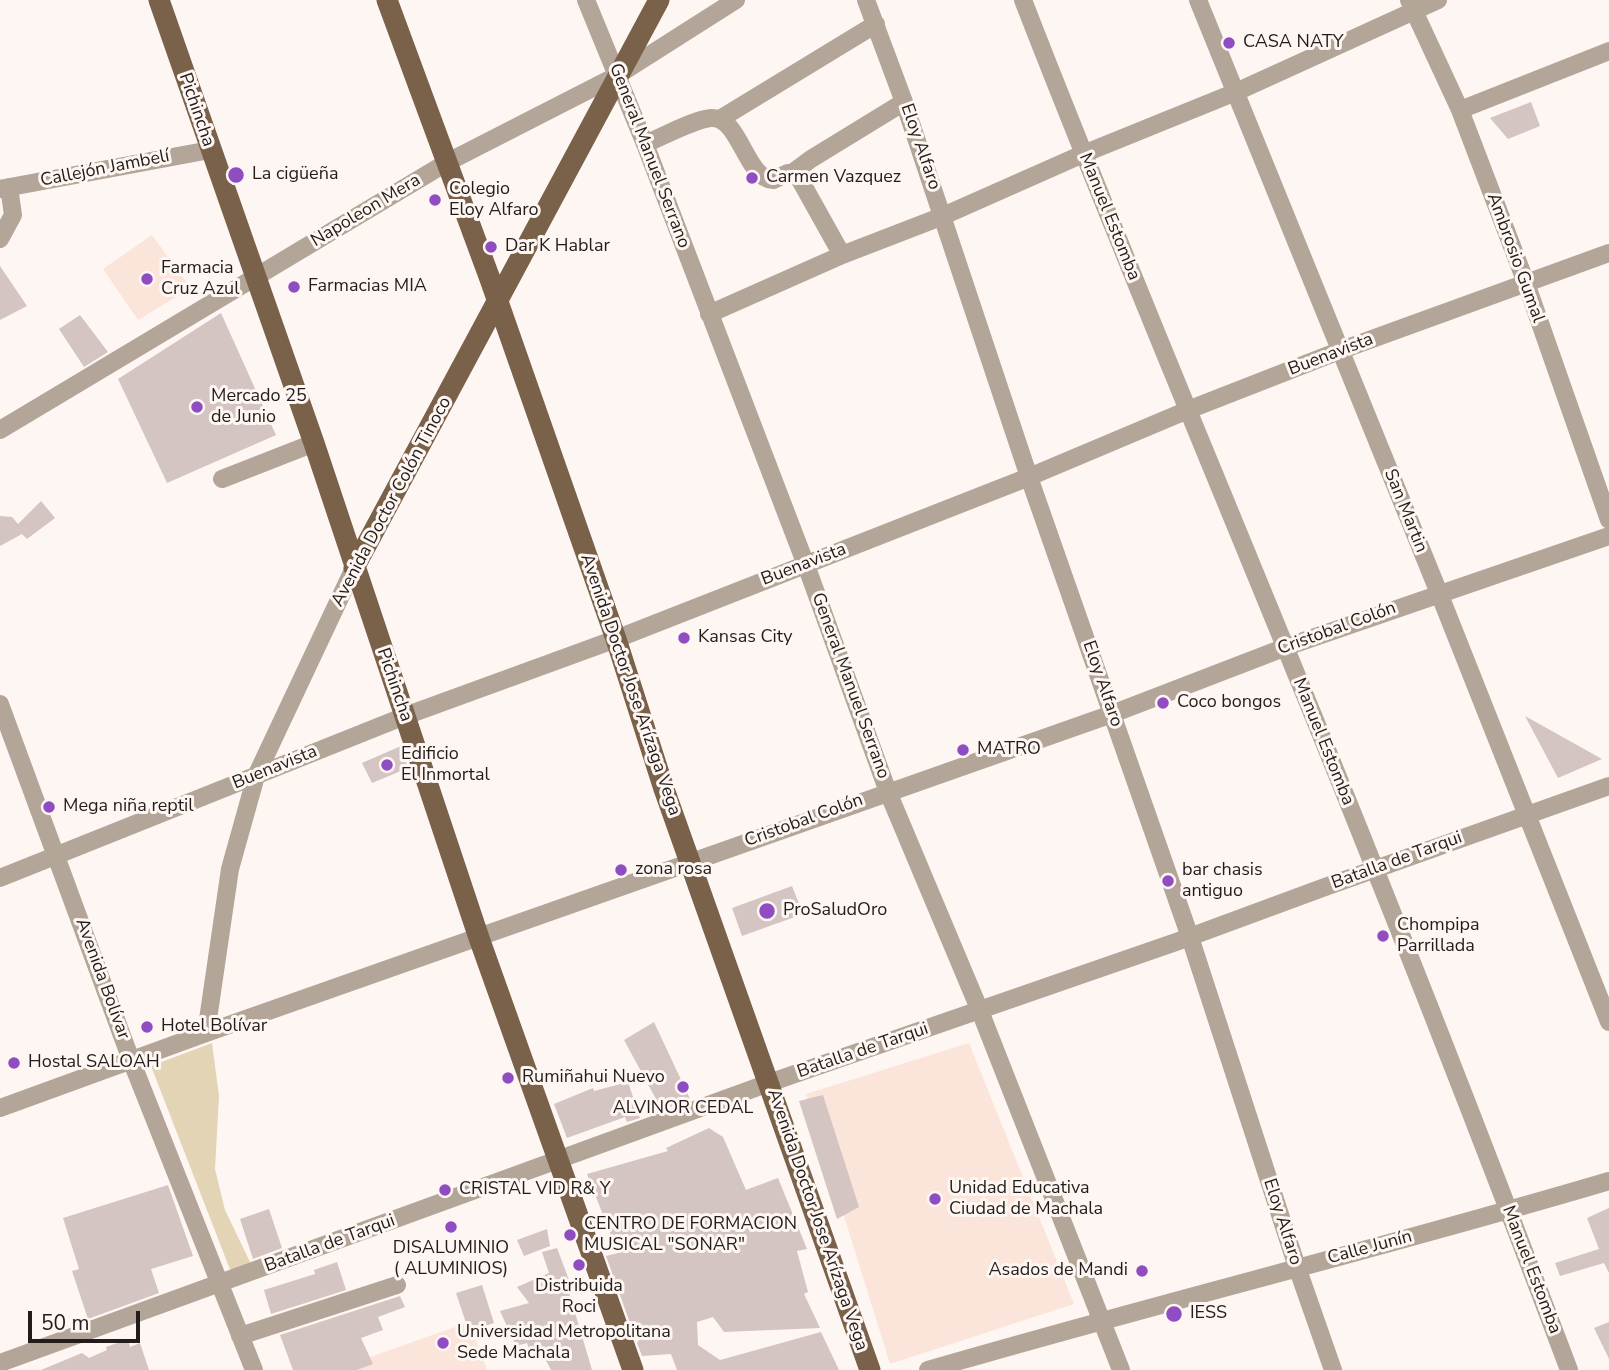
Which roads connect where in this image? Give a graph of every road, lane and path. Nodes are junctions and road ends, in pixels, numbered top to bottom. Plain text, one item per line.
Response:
1 (159, 0) edge
2 (387, 0) edge
3 (586, 0) edge
4 (659, 0) edge
5 (736, 0) edge
6 (866, 0) edge
7 (1023, 0) edge
8 (1198, 0) edge
9 (1438, 0) edge
10 (1411, 5) edge
11 (876, 24) junction
12 (1609, 51) edge
13 (618, 75) junction
14 (1236, 92) junction
15 (904, 102) junction
16 (1460, 110) junction
17 (720, 119) junction
18 (645, 144) junction
19 (210, 150) junction
20 (1083, 154) junction
21 (446, 163) junction
22 (792, 173) junction
23 (5, 188) edge
24 (943, 216) junction
25 (0, 239) edge
26 (1609, 253) edge
27 (842, 255) junction
28 (257, 277) junction
29 (1526, 283) junction
30 (498, 303) junction
31 (709, 314) junction
32 (1339, 351) junction
33 (1188, 410) junction
34 (0, 430) edge
35 (314, 443) junction
36 (1029, 477) junction
37 (222, 479) dead end
38 (1609, 520) edge
39 (1609, 536) edge
40 (806, 565) junction
41 (354, 568) junction
42 (1439, 593) junction
43 (616, 639) junction
44 (1286, 647) junction
45 (0, 704) edge
46 (1112, 714) junction
47 (405, 716) junction
48 (256, 776) junction
49 (1609, 786) edge
50 (888, 792) junction
51 (1525, 816) junction
52 (57, 855) junction
53 (690, 862) junction
54 (1374, 869) junction
55 (0, 878) edge
56 (1190, 937) junction
57 (479, 938) junction
58 (980, 1012) junction
59 (1609, 1022) edge
60 (206, 1033) junction
61 (131, 1060) junction
62 (769, 1083) junction
63 (0, 1108) edge
64 (556, 1161) junction
65 (1609, 1181) edge
66 (1509, 1211) junction
67 (1297, 1267) junction
68 (220, 1284) junction
69 (397, 1285) dead end
70 (1101, 1320) junction
71 (240, 1336) junction
72 (0, 1363) edge
73 (254, 1370) edge
74 (633, 1370) edge
75 (870, 1370) edge
76 (928, 1370) edge
77 (1121, 1370) edge
78 (1332, 1370) edge
79 (1569, 1370) edge

1 - 19 main road, Pichincha
2 - 21 main road, Avenida Doctor Jose Arízaga Vega
3 - 13 street, General Manuel Serrano
4 - 13 main road, Avenida Doctor Colón Tinoco
5 - 13 street, Napoleon Mera
6 - 11 street, Eloy Alfaro
7 - 20 street, Manuel Estomba
8 - 14 street, San Martin
9 - 10 street
10 - 14 street
10 - 16 street, Ambrosio Gumal
11 - 15 street, Eloy Alfaro
11 - 17 street
12 - 16 street
13 - 18 street, General Manuel Serrano
13 - 21 street, Napoleon Mera
13 - 30 main road, Avenida Doctor Colón Tinoco
14 - 20 street
14 - 32 street, San Martin
15 - 22 street
15 - 24 street, Eloy Alfaro
16 - 29 street, Ambrosio Gumal
17 - 18 street
17 - 22 street
18 - 31 street, General Manuel Serrano
19 - 23 street, Callejón Jambelí
19 - 28 main road, Pichincha
20 - 24 street
20 - 33 street, Manuel Estomba
21 - 28 street, Napoleon Mera
21 - 30 main road, Avenida Doctor Jose Arízaga Vega
22 - 27 street
23 - 25 street
24 - 27 street
24 - 36 street, Eloy Alfaro
26 - 29 street, Buenavista
27 - 31 street
28 - 34 street, Napoleon Mera
28 - 35 main road, Pichincha
29 - 32 street, Buenavista
29 - 38 street, Ambrosio Gumal
30 - 41 main road, Avenida Doctor Colón Tinoco
30 - 43 main road, Avenida Doctor Jose Arízaga Vega
31 - 40 street, General Manuel Serrano
32 - 33 street, Buenavista
32 - 42 street, San Martin
33 - 36 street, Buenavista
33 - 44 street, Manuel Estomba
35 - 37 street
35 - 41 main road, Pichincha
36 - 40 street, Buenavista
36 - 46 street, Eloy Alfaro
39 - 42 street, Cristobal Colón
40 - 43 street, Buenavista
40 - 50 street, General Manuel Serrano
41 - 47 main road, Pichincha
41 - 48 street, Avenida Doctor Colón Tinoco
42 - 44 street, Cristobal Colón
42 - 51 street, San Martin
43 - 47 street, Buenavista
43 - 53 main road, Avenida Doctor Jose Arízaga Vega
44 - 46 street, Cristobal Colón
44 - 54 street, Manuel Estomba
45 - 52 street, Avenida Bolívar
46 - 50 street, Cristobal Colón
46 - 56 street, Eloy Alfaro
47 - 48 street, Buenavista
47 - 57 main road, Pichincha
48 - 52 street, Buenavista
48 - 60 street, Avenida Doctor Colón Tinoco
49 - 51 street, Batalla de Tarqui
50 - 53 street, Cristobal Colón
50 - 58 street, General Manuel Serrano
51 - 54 street, Batalla de Tarqui
51 - 59 street, San Martin
52 - 55 street, Buenavista
52 - 61 street, Avenida Bolívar
53 - 57 street, Cristobal Colón
53 - 62 main road, Avenida Doctor Jose Arízaga Vega
54 - 56 street, Batalla de Tarqui
54 - 66 street, Manuel Estomba
56 - 58 street, Batalla de Tarqui
56 - 67 street, Eloy Alfaro
57 - 60 street, Cristobal Colón
57 - 64 main road, Pichincha
58 - 62 street, Batalla de Tarqui
58 - 70 street, General Manuel Serrano
60 - 61 street, Cristobal Colón
61 - 63 street, Cristobal Colón
61 - 68 street, Avenida Bolívar
62 - 64 street, Batalla de Tarqui
62 - 75 main road, Avenida Doctor Jose Arízaga Vega
64 - 68 street, Batalla de Tarqui
64 - 74 main road, Pichincha
65 - 66 street, Calle Junín
66 - 67 street, Calle Junín
66 - 79 street, Manuel Estomba
67 - 70 street, Calle Junín
67 - 78 street, Eloy Alfaro
68 - 71 street, Avenida Bolívar
68 - 72 street, Batalla de Tarqui
69 - 71 street
70 - 76 street, Calle Junín
70 - 77 street, General Manuel Serrano
71 - 73 street, Avenida Bolívar

